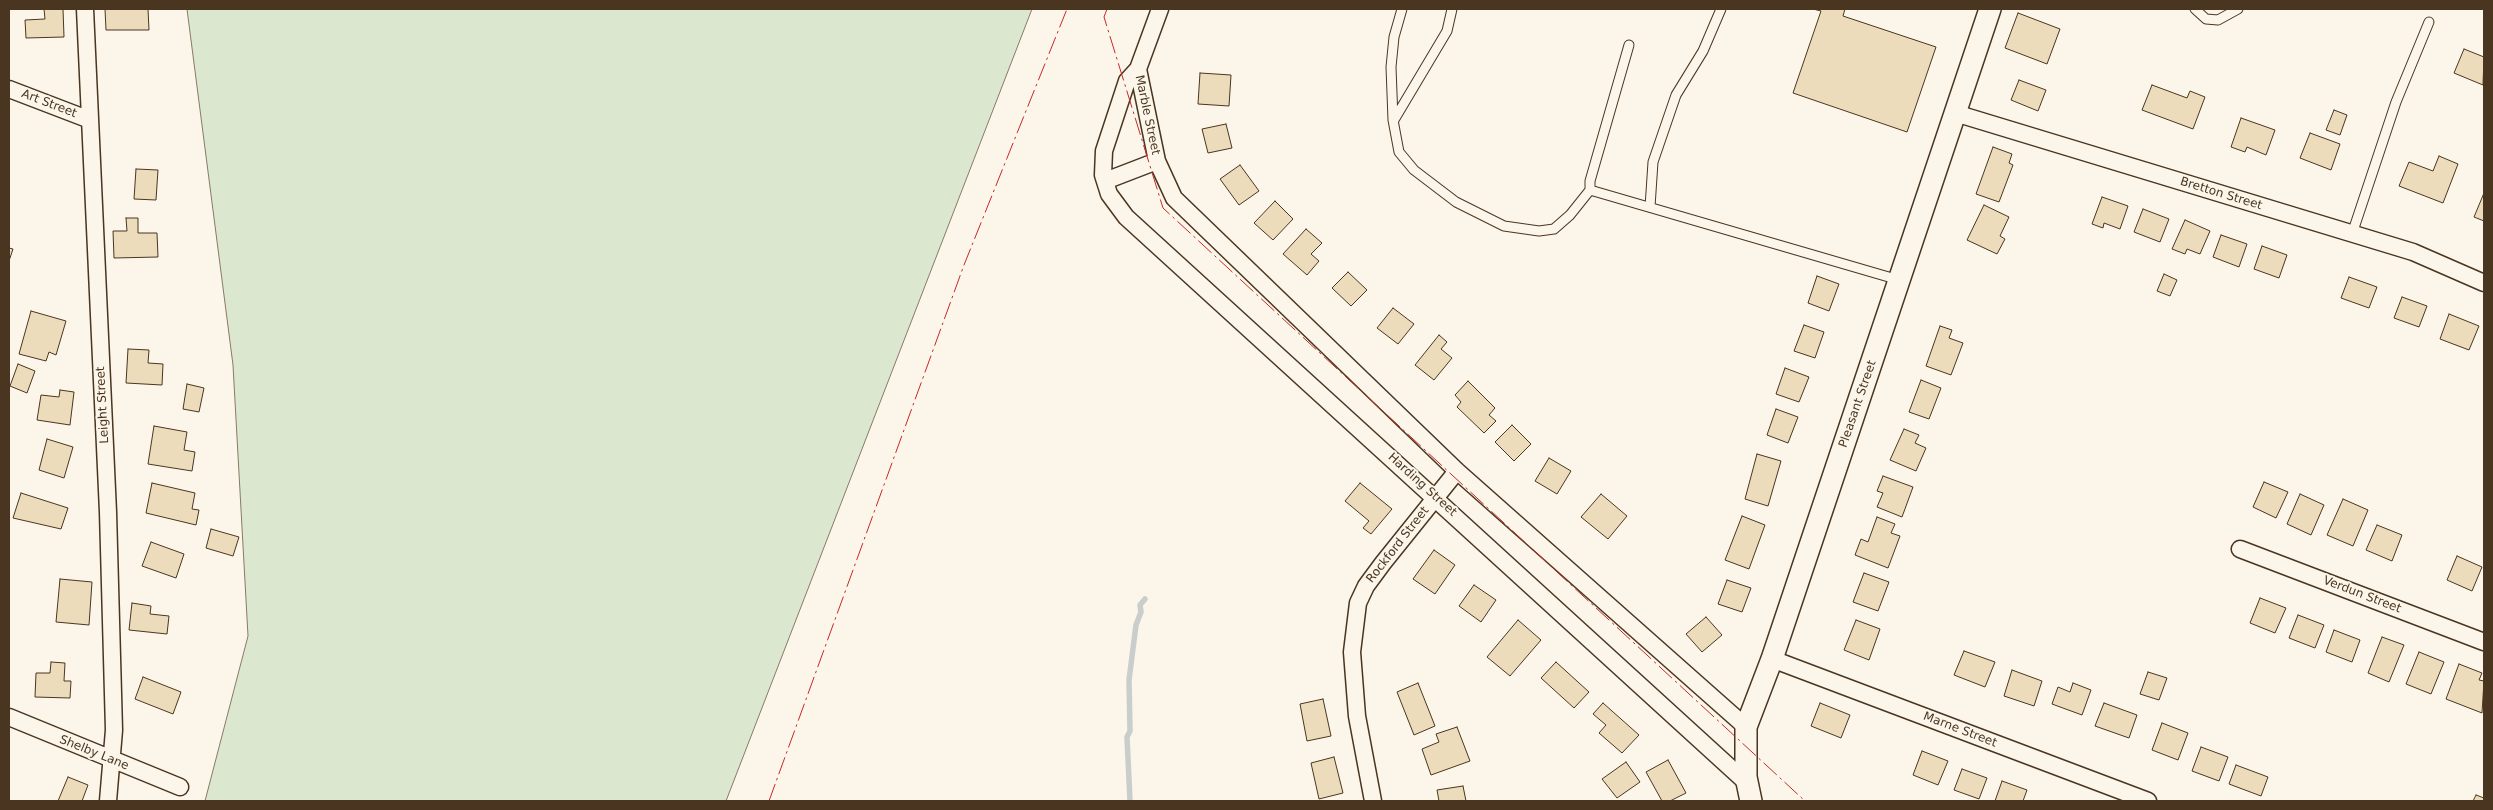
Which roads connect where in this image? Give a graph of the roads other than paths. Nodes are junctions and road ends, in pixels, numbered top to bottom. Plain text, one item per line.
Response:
1 (85, 9) edge
2 (1160, 9) edge
3 (1402, 9) edge
4 (1452, 9) edge
5 (1721, 9) edge
6 (1990, 9) edge
7 (2195, 9) edge
8 (2238, 9) edge
9 (2429, 22) dead end
10 (1629, 45) dead end
11 (1138, 70) junction
12 (9, 89) edge
13 (1955, 113) junction
14 (90, 120) junction
15 (1393, 120) junction
16 (1157, 161) junction
17 (1105, 181) junction
18 (1590, 190) junction
19 (1650, 207) junction
20 (2352, 234) junction
21 (1899, 280) junction
22 (2484, 283) edge
23 (1457, 471) junction
24 (1435, 498) junction
25 (2240, 548) dead end
26 (2484, 642) edge
27 (1772, 658) junction
28 (9, 717) edge
29 (1746, 727) junction
30 (112, 761) junction
31 (180, 787) dead end
32 (1749, 792) edge
33 (108, 801) edge
34 (1374, 801) edge
35 (2148, 801) edge

1 - 14 street, Leight Street
2 - 11 street, Marble Street
3 - 15 lane
4 - 15 lane
5 - 19 lane
6 - 13 street, Pleasant Street
7 - 8 lane
9 - 20 lane
10 - 18 lane
11 - 16 street, Marble Street
11 - 17 street, Marble Street
12 - 14 street, Art Street
13 - 20 street, Bretton Street
13 - 21 street, Pleasant Street
14 - 30 street, Leight Street
15 - 18 lane
16 - 17 street
16 - 23 street
17 - 24 street, Harding Street
18 - 19 lane
19 - 21 lane
20 - 22 street, Bretton Street
21 - 27 street, Pleasant Street
23 - 24 street, Rockford Street
23 - 29 street
24 - 32 street, Harding Street
24 - 34 street, Rockford Street
25 - 26 street, Verdun Street
27 - 29 street, Pleasant Street
27 - 35 street, Marne Street
28 - 30 street, Shelby Lane
29 - 32 street, Pleasant Street
30 - 31 street, Shelby Lane
30 - 33 street, Leight Street

